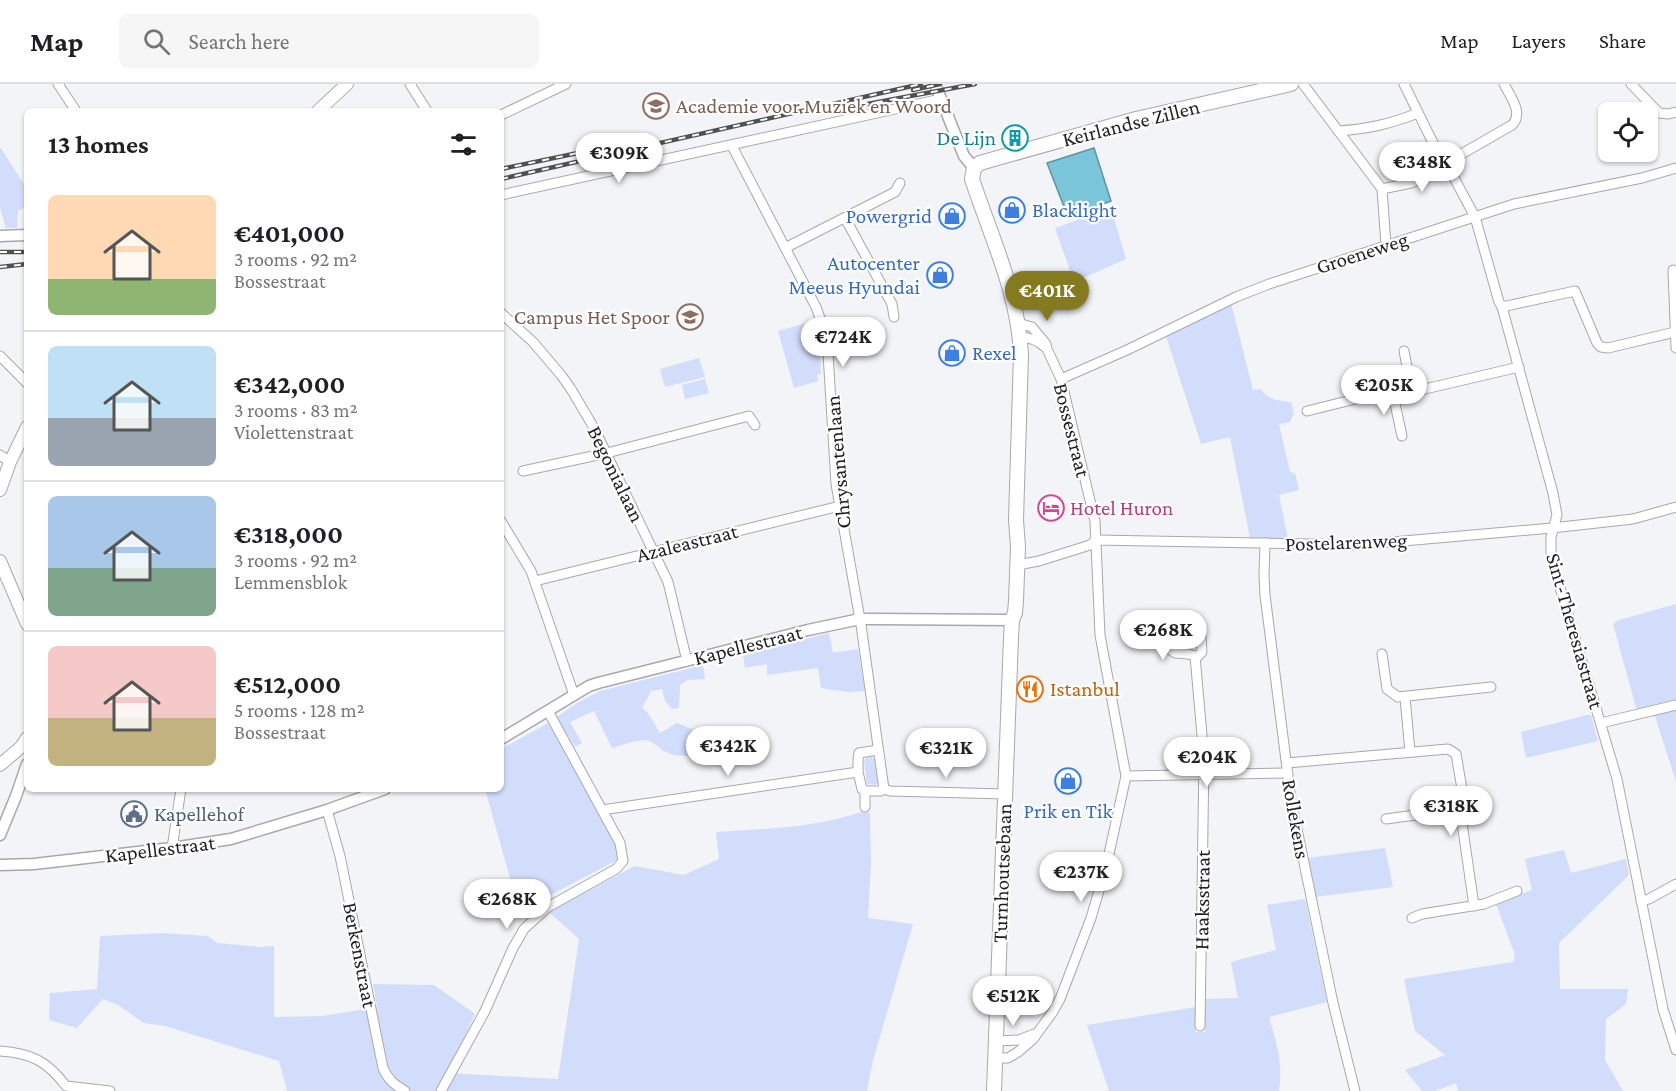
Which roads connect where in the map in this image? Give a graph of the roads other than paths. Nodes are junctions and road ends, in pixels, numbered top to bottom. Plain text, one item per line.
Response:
1 (58, 84) edge
2 (346, 84) edge
3 (410, 84) edge
4 (566, 84) edge
5 (935, 84) edge
6 (1291, 84) edge
7 (1303, 84) edge
8 (1404, 84) edge
9 (1504, 84) edge
10 (1631, 84) edge
11 (941, 99) junction
12 (74, 108) edge
13 (321, 108) edge
14 (425, 108) edge
15 (1416, 109) junction
16 (1676, 112) edge
17 (504, 114) edge
18 (1368, 129) junction
19 (1338, 131) junction
20 (1345, 141) junction
21 (732, 146) junction
22 (1447, 165) junction
23 (974, 168) junction
24 (1676, 168) edge
25 (900, 183) dead end
26 (1382, 189) junction
27 (504, 194) edge
28 (1475, 217) junction
29 (845, 218) junction
30 (24, 235) edge
31 (0, 236) edge
32 (1386, 245) junction
33 (785, 248) junction
34 (1673, 270) dead end
35 (1675, 287) edge
36 (1502, 307) junction
37 (504, 316) edge
38 (894, 317) dead end
39 (1018, 323) junction
40 (1676, 332) edge
41 (1020, 337) junction
42 (1676, 348) edge
43 (1047, 349) junction
44 (1404, 351) dead end
45 (0, 356) edge
46 (1519, 367) junction
47 (1061, 379) junction
48 (24, 380) edge
49 (1392, 390) junction
50 (1412, 392) junction
51 (1307, 411) dead end
52 (755, 426) dead end
53 (24, 432) edge
54 (1402, 436) dead end
55 (607, 453) junction
56 (5, 459) edge
57 (523, 471) dead end
58 (0, 490) edge
59 (840, 506) junction
60 (1676, 507) edge
61 (1016, 520) junction
62 (504, 526) edge
63 (1552, 528) junction
64 (1096, 540) junction
65 (1265, 543) junction
66 (653, 551) junction
67 (0, 561) edge
68 (1017, 566) junction
69 (535, 581) junction
70 (24, 617) edge
71 (860, 619) junction
72 (1012, 620) junction
73 (1382, 654) dead end
74 (1195, 656) dead end
75 (687, 661) junction
76 (1491, 687) dead end
77 (574, 695) junction
78 (1405, 697) junction
79 (1676, 705) edge
80 (548, 711) junction
81 (1601, 723) junction
82 (504, 737) edge
83 (24, 747) edge
84 (878, 750) junction
85 (1410, 752) junction
86 (0, 765) edge
87 (1287, 768) junction
88 (858, 772) junction
89 (24, 773) edge
90 (1203, 775) junction
91 (1125, 776) junction
92 (884, 789) junction
93 (865, 791) junction
94 (180, 792) edge
95 (377, 792) edge
96 (1005, 794) junction
97 (865, 807) dead end
98 (1460, 809) junction
99 (327, 810) junction
100 (602, 810) junction
101 (1386, 819) dead end
102 (0, 835) edge
103 (171, 848) junction
104 (0, 865) edge
105 (1676, 884) edge
106 (1517, 891) dead end
107 (1641, 901) junction
108 (1474, 906) junction
109 (1412, 918) dead end
110 (1200, 1026) dead end
111 (1036, 1032) junction
112 (996, 1041) junction
113 (1676, 1050) edge
114 (0, 1051) edge
115 (995, 1058) junction
116 (110, 1091) edge
117 (405, 1091) edge
118 (441, 1091) edge
119 (994, 1091) edge
120 (1355, 1091) edge

1 - 12 street
2 - 13 main road
3 - 14 street
4 - 17 street
5 - 11 street, Turnhoutsebaan
6 - 23 main road, Keirlandse Zillen
7 - 19 street
8 - 15 street, Sint-Theresiastraat
9 - 22 street
10 - 16 street
11 - 21 street
11 - 23 street, Turnhoutsebaan
15 - 18 street
15 - 22 street, Sint-Theresiastraat
18 - 19 street
18 - 20 street
19 - 20 street
20 - 26 street
21 - 27 street
21 - 33 street, Chrysantenlaan
22 - 26 street
22 - 28 street, Sint-Theresiastraat
23 - 39 main road, Turnhoutsebaan
24 - 28 street, Groeneweg
25 - 29 street
26 - 32 street
28 - 32 street, Groeneweg
28 - 36 street, Sint-Theresiastraat
29 - 33 street
29 - 38 street
30 - 31 street
32 - 47 street, Groeneweg
33 - 59 street, Chrysantenlaan
34 - 35 street
35 - 40 street
36 - 40 street
36 - 46 street, Sint-Theresiastraat
37 - 55 street, Begonialaan
39 - 41 main road, Turnhoutsebaan
39 - 43 street, Bossestraat
40 - 42 street
41 - 43 street
41 - 61 main road, Turnhoutsebaan
43 - 47 street, Bossestraat
44 - 50 street
45 - 48 street
46 - 50 street
46 - 63 street, Sint-Theresiastraat
47 - 64 street, Bossestraat
49 - 50 street
49 - 51 street
49 - 54 street
52 - 55 street
53 - 56 main road
55 - 57 street
55 - 66 street, Begonialaan
56 - 58 main road
59 - 66 street, Azaleastraat
59 - 71 street, Chrysantenlaan
60 - 63 street, Postelarenweg
61 - 68 main road, Turnhoutsebaan
61 - 72 main road, Turnhoutsebaan
62 - 69 street
63 - 65 street, Postelarenweg
63 - 81 street, Sint-Theresiastraat
64 - 65 street, Postelarenweg
64 - 68 street, Postelarenweg
64 - 91 street, Bossestraat
65 - 87 street, Rollekens
66 - 69 street, Azaleastraat
66 - 75 street, Begonialaan
67 - 70 main road
68 - 72 main road, Turnhoutsebaan
69 - 77 street
71 - 72 street, Kapellestraat
71 - 75 street, Kapellestraat
71 - 84 street, Chrysantenlaan
72 - 96 main road, Turnhoutsebaan
73 - 78 street
74 - 90 street, Haaksstraat
75 - 77 street, Kapellestraat
76 - 78 street
77 - 80 street, Kapellestraat
78 - 85 street
79 - 81 street
80 - 82 street, Kapellestraat
80 - 100 street
81 - 107 street, Sint-Theresiastraat
83 - 86 main road
84 - 88 street
84 - 92 street, Chrysantenlaan
85 - 87 street
85 - 98 street
87 - 90 street
87 - 120 street, Rollekens
88 - 93 street
88 - 100 street
89 - 102 street
90 - 91 street
90 - 110 street, Haaksstraat
91 - 111 street, Bossestraat
92 - 93 street
92 - 96 street
93 - 97 street
94 - 103 street
95 - 99 street, Kapellestraat
96 - 112 main road, Turnhoutsebaan
98 - 101 street
98 - 108 street
99 - 103 street, Kapellestraat
99 - 117 street, Berkenstraat
100 - 118 street
103 - 104 street, Kapellestraat
105 - 107 street
106 - 108 street
107 - 113 street, Sint-Theresiastraat
108 - 109 street
111 - 112 street
111 - 115 street, Bossestraat
112 - 115 main road, Turnhoutsebaan
114 - 116 street
115 - 119 main road, Turnhoutsebaan

